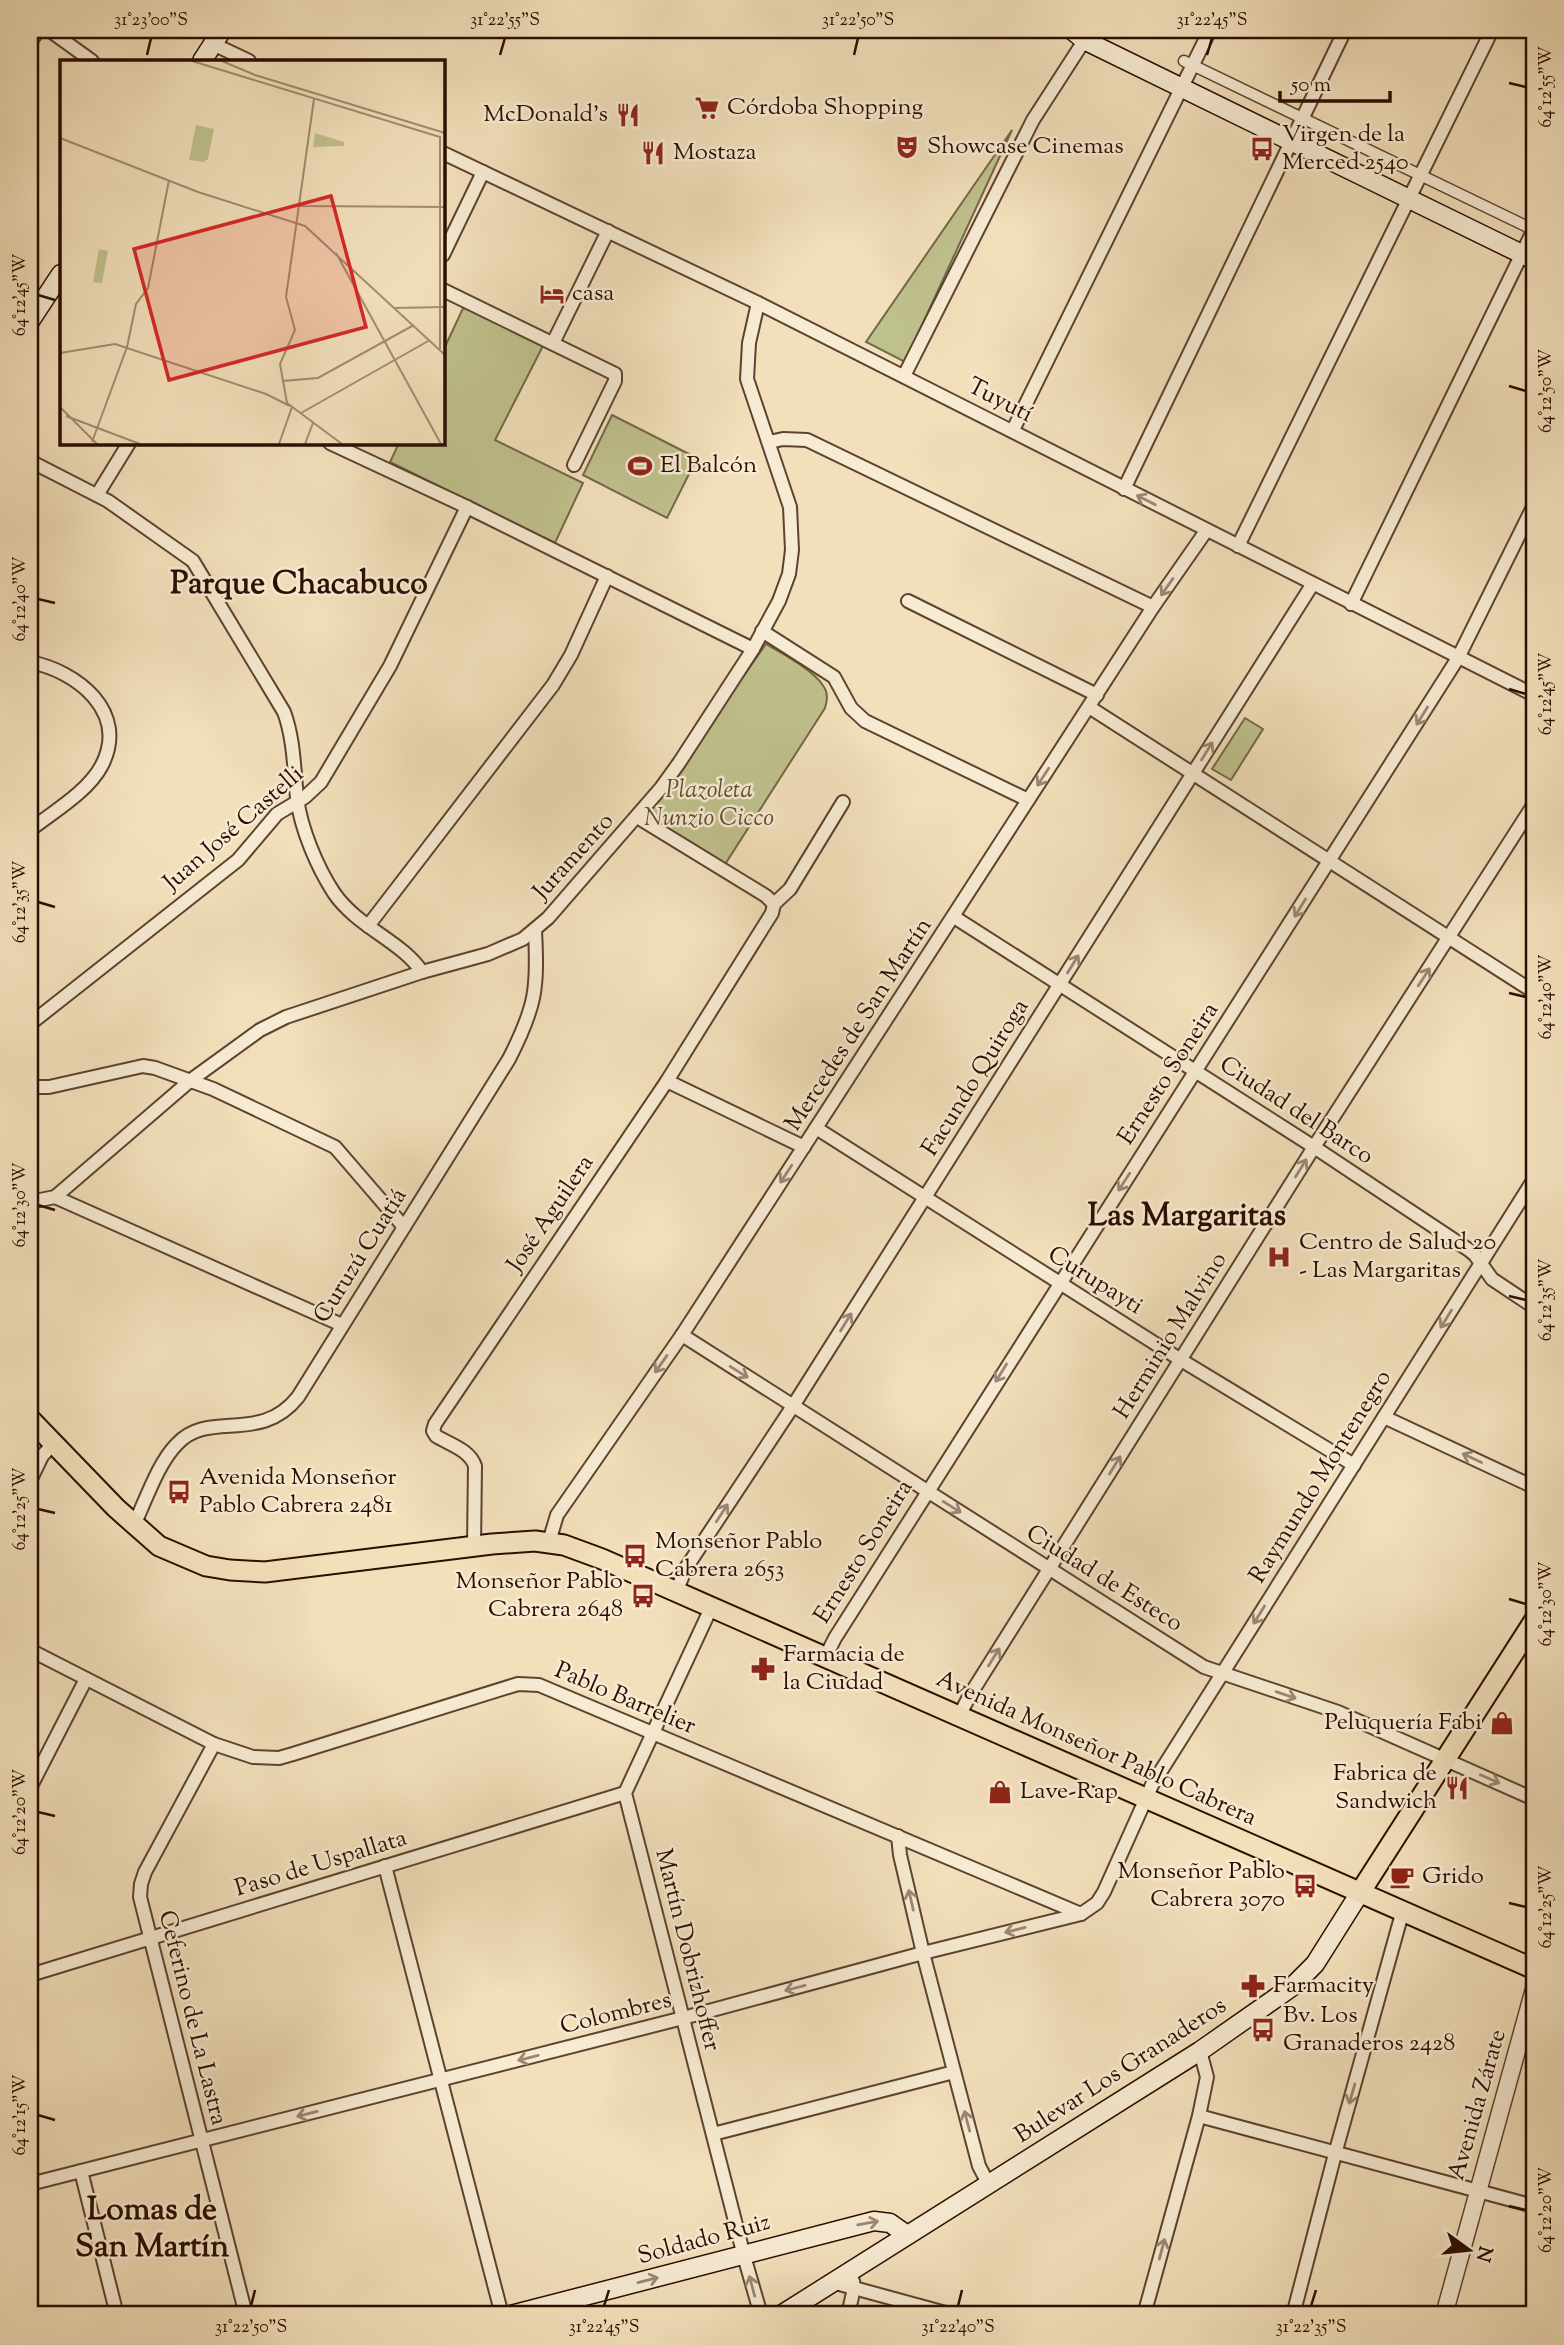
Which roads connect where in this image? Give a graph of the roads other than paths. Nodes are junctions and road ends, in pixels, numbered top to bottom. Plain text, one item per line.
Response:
1 (39, 30) edge
2 (49, 30) edge
3 (1210, 30) edge
4 (1345, 30) edge
5 (1492, 30) edge
6 (1083, 33) edge
7 (218, 37) edge
8 (30, 42) edge
9 (91, 60) edge
10 (203, 60) edge
11 (248, 60) edge
12 (1188, 63) junction
13 (1181, 88) junction
14 (1301, 117) junction
15 (1290, 141) junction
16 (444, 153) edge
17 (482, 172) junction
18 (1422, 174) junction
19 (1409, 200) junction
20 (1534, 229) edge
21 (608, 232) junction
22 (444, 253) edge
23 (1527, 256) edge
24 (60, 276) edge
25 (444, 290) edge
26 (758, 303) junction
27 (30, 321) edge
28 (553, 343) junction
29 (904, 376) junction
30 (1013, 430) junction
31 (769, 442) junction
32 (128, 444) edge
33 (332, 444) edge
34 (30, 461) edge
35 (574, 465) dead end
36 (1124, 489) junction
37 (97, 495) junction
38 (1534, 505) edge
39 (467, 507) junction
40 (1206, 531) junction
41 (1238, 546) junction
42 (607, 576) junction
43 (1312, 585) junction
44 (908, 601) dead end
45 (1351, 604) junction
46 (1153, 607) junction
47 (762, 631) junction
48 (753, 649) junction
49 (1458, 658) junction
50 (30, 662) edge
51 (1097, 695) junction
52 (1534, 695) edge
53 (1089, 707) junction
54 (1194, 773) junction
55 (1028, 800) junction
56 (298, 801) junction
57 (843, 802) dead end
58 (1534, 804) edge
59 (637, 817) junction
60 (30, 830) edge
61 (1330, 860) junction
62 (774, 904) junction
63 (954, 917) junction
64 (368, 926) junction
65 (535, 930) junction
66 (1449, 937) junction
67 (422, 972) junction
68 (1059, 985) junction
69 (1534, 992) edge
70 (30, 1024) edge
71 (1195, 1072) junction
72 (191, 1080) junction
73 (667, 1081) junction
74 (30, 1087) edge
75 (816, 1128) junction
76 (804, 1147) junction
77 (1314, 1147) junction
78 (1534, 1179) edge
79 (55, 1197) junction
80 (924, 1198) junction
81 (30, 1202) edge
82 (404, 1227) junction
83 (1481, 1263) junction
84 (1059, 1283) junction
85 (1534, 1307) edge
86 (342, 1325) junction
87 (682, 1335) junction
88 (1181, 1360) junction
89 (793, 1406) junction
90 (1384, 1417) junction
91 (30, 1419) edge
92 (54, 1443) junction
93 (1354, 1465) junction
94 (30, 1481) edge
95 (1534, 1487) edge
96 (927, 1491) junction
97 (134, 1525) junction
98 (549, 1542) junction
99 (474, 1546) junction
100 (1049, 1569) junction
101 (676, 1592) junction
102 (711, 1608) junction
103 (1531, 1633) edge
104 (30, 1650) edge
105 (825, 1658) junction
106 (1222, 1673) junction
107 (86, 1679) junction
108 (959, 1716) junction
109 (652, 1732) junction
110 (214, 1744) junction
111 (1445, 1759) junction
112 (30, 1788) edge
113 (625, 1793) junction
114 (1145, 1798) junction
115 (1534, 1799) edge
116 (898, 1836) junction
117 (385, 1866) junction
118 (1361, 1891) junction
119 (1403, 1910) junction
120 (1081, 1914) junction
121 (151, 1939) junction
122 (923, 1953) junction
123 (1534, 1969) edge
124 (31, 1970) edge
125 (1534, 1989) edge
126 (683, 2018) junction
127 (1200, 2052) junction
128 (954, 2071) junction
129 (442, 2080) junction
130 (1199, 2116) junction
131 (713, 2134) junction
132 (201, 2141) junction
133 (1335, 2154) junction
134 (81, 2171) junction
135 (30, 2184) edge
136 (989, 2185) junction
137 (1477, 2192) junction
138 (1534, 2206) edge
139 (907, 2235) junction
140 (744, 2256) junction
141 (853, 2279) junction
142 (117, 2315) edge
143 (246, 2315) edge
144 (502, 2315) edge
145 (510, 2315) edge
146 (761, 2315) edge
147 (781, 2315) edge
148 (848, 2315) edge
149 (953, 2315) edge
150 (1144, 2315) edge
151 (1293, 2315) edge
152 (1444, 2315) edge

1 - 8 street
2 - 9 street
3 - 12 street
4 - 14 street
5 - 18 street
6 - 13 main road
6 - 29 street
7 - 10 main road
7 - 11 street
12 - 13 street
12 - 14 street
13 - 15 main road
13 - 30 street
14 - 15 street
14 - 18 street
15 - 19 main road
15 - 36 street
16 - 17 street, Tuyutí
17 - 21 street, Tuyutí
17 - 22 street
18 - 19 street
18 - 20 street
19 - 23 main road
19 - 41 street
20 - 23 street
21 - 26 street, Tuyutí
21 - 28 street
23 - 45 street
24 - 27 main road
25 - 28 street
26 - 29 street, Tuyutí
26 - 31 street, Juramento
28 - 35 street
29 - 30 street, Tuyutí
30 - 36 street, Tuyutí
31 - 46 street
31 - 47 street, Juramento
32 - 37 street
33 - 39 street
34 - 37 street
40 -> 36 street, Tuyutí
37 - 56 street
38 - 49 street, Ernesto Soneira
39 - 42 street
39 - 56 street, Juan José Castelli
40 - 41 street, Tuyutí
40 -> 46 street, Mercedes de San Martín
41 - 43 street, Tuyutí
42 - 48 street
42 - 64 street
43 - 45 street, Tuyutí
54 -> 43 street, Facundo Quiroga
44 - 51 street
45 - 49 street, Tuyutí
46 - 51 street, Mercedes de San Martín
47 - 48 street, Juramento
47 - 55 street
48 - 59 street, Juramento
49 - 52 street, Tuyutí
49 -> 61 street, Ernesto Soneira
50 - 60 street
51 - 53 street, Mercedes de San Martín
53 - 54 street
53 -> 55 street, Mercedes de San Martín
54 - 61 street
68 -> 54 street, Facundo Quiroga
55 - 63 street, Mercedes de San Martín
56 - 64 street
56 - 70 street, Juan José Castelli
57 - 62 street, José Aguilera
58 - 66 street, Herminio Malvino
59 - 62 street
59 - 65 street, Juramento
61 - 66 street
61 -> 71 street, Ernesto Soneira
62 - 73 street, José Aguilera
63 - 68 street, Ciudad del Barco
63 - 75 street, Mercedes de San Martín
64 - 67 street
65 - 67 street, Juramento
65 - 82 street, Curuzú Cuatiá
66 - 69 street
77 -> 66 street, Herminio Malvino
67 - 72 street, Juramento
68 - 71 street, Ciudad del Barco
68 - 80 street, Facundo Quiroga
71 - 77 street, Ciudad del Barco
71 -> 84 street, Ernesto Soneira
72 - 74 street
72 - 79 street, Juramento
72 - 82 street
73 - 76 street
73 - 99 street, José Aguilera
75 - 76 street, Mercedes de San Martín
75 - 80 street, Curupayti
76 -> 87 street, Mercedes de San Martín
77 - 83 street, Ciudad del Barco
88 -> 77 street, Herminio Malvino
78 - 83 street, Raymundo Montenegro
79 - 81 street
79 - 86 street
80 - 84 street, Curupayti
89 -> 80 street, Facundo Quiroga
82 - 86 street, Curuzú Cuatiá
83 - 85 street, Ciudad del Barco
83 -> 90 street, Raymundo Montenegro
84 - 88 street, Curupayti
84 -> 96 street, Ernesto Soneira
86 - 97 street, Curuzú Cuatiá
87 -> 89 street, Ciudad de Esteco
87 -> 98 street, Mercedes de San Martín
88 - 93 street, Curupayti
100 -> 88 street, Herminio Malvino
89 - 96 street, Ciudad de Esteco
101 -> 89 street, Facundo Quiroga
90 - 93 street, Raymundo Montenegro
95 -> 90 street
91 - 92 main road, Avenida Monseñor Pablo Cabrera
92 - 94 street
92 - 97 main road, Avenida Monseñor Pablo Cabrera
93 -> 106 street, Raymundo Montenegro
96 -> 100 street, Ciudad de Esteco
96 - 105 street, Ernesto Soneira
97 - 99 main road, Avenida Monseñor Pablo Cabrera
98 - 99 main road, Avenida Monseñor Pablo Cabrera
98 - 101 main road, Avenida Monseñor Pablo Cabrera
100 - 106 street, Ciudad de Esteco
108 -> 100 street, Herminio Malvino
101 - 102 main road, Avenida Monseñor Pablo Cabrera
102 - 105 main road, Avenida Monseñor Pablo Cabrera
102 - 109 street
103 - 111 main road, Bulevar Los Granaderos
104 - 107 street, Pablo Barrelier
105 - 108 main road, Avenida Monseñor Pablo Cabrera
106 -> 111 street, Ciudad de Esteco
106 - 114 street, Raymundo Montenegro
107 - 110 street, Pablo Barrelier
107 - 112 street
108 - 114 main road, Avenida Monseñor Pablo Cabrera
109 - 110 street, Pablo Barrelier
109 - 113 street
109 - 116 street, Pablo Barrelier
110 - 121 street, Ceferino de La Lastra
111 -> 115 street, Ciudad de Esteco
111 - 118 main road, Bulevar Los Granaderos
113 - 117 street, Paso de Uspallata
113 - 126 street, Martín Dobrizhoffer
114 - 118 main road, Avenida Monseñor Pablo Cabrera
114 - 120 street
116 - 120 street, Pablo Barrelier
122 -> 116 street
117 - 121 street, Paso de Uspallata
117 - 129 street
118 - 119 main road, Avenida Monseñor Pablo Cabrera
118 - 127 main road, Bulevar Los Granaderos
119 - 123 main road, Avenida Monseñor Pablo Cabrera
119 -> 133 street
120 -> 122 street, Colombres
121 - 124 street, Paso de Uspallata
121 - 132 street, Ceferino de La Lastra
122 -> 126 street, Colombres
122 - 128 street
125 - 137 street, Avenida Zárate
126 -> 129 street, Colombres
126 - 131 street, Martín Dobrizhoffer
127 - 130 street
127 - 136 main road, Bulevar Los Granaderos
128 - 131 street
136 -> 128 street
129 -> 132 street, Colombres
129 - 144 street
130 - 133 street
150 -> 130 street
131 - 140 street, Martín Dobrizhoffer
132 - 134 street, Colombres
132 - 143 street, Ceferino de La Lastra
133 - 137 street
133 - 151 street
134 - 135 street, Colombres
134 - 142 street
136 - 139 main road, Bulevar Los Granaderos
137 - 138 street
137 - 152 street, Avenida Zárate
140 -> 139 main road, Soldado Ruiz
139 - 141 main road, Bulevar Los Granaderos
145 -> 140 main road, Soldado Ruiz
146 -> 140 street, Martín Dobrizhoffer
141 - 147 main road, Bulevar Los Granaderos
141 - 148 street
141 - 149 street

